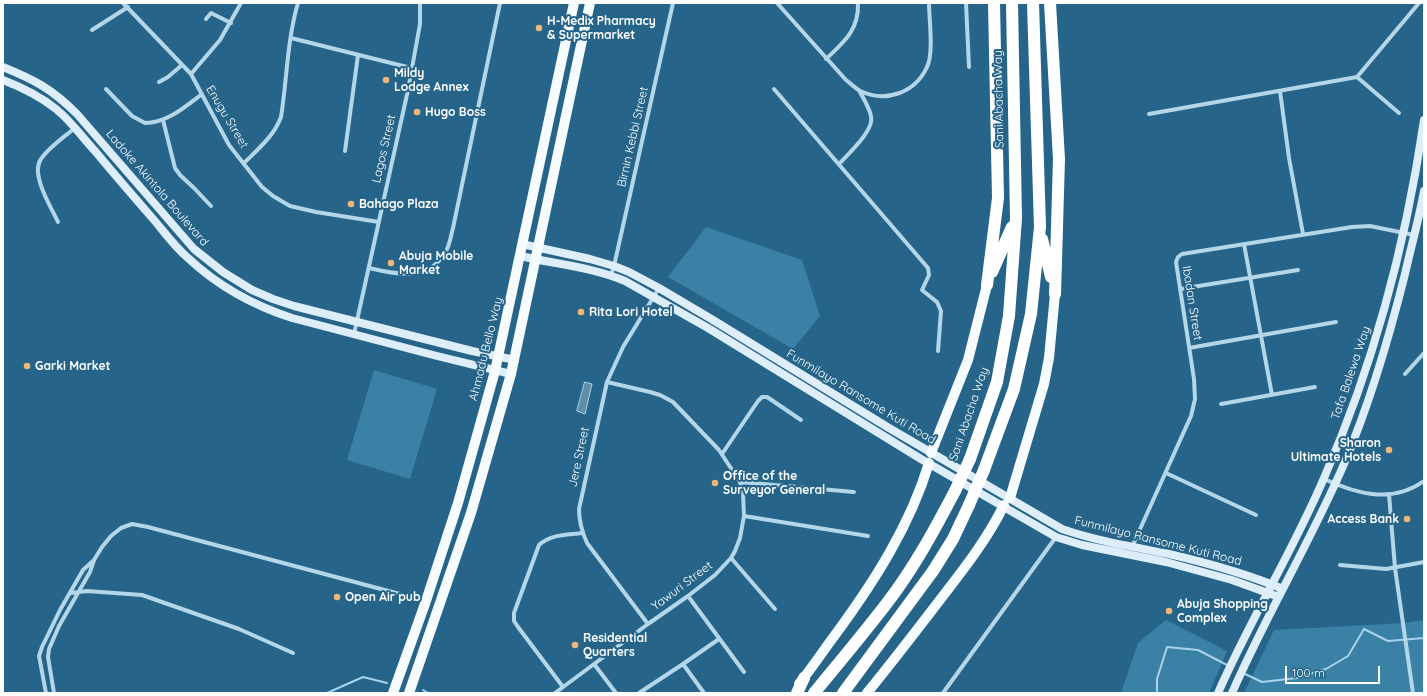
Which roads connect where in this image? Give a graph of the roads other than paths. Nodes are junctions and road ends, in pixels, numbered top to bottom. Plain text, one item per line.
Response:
1 (123, 3) edge
2 (241, 3) edge
3 (298, 3) edge
4 (420, 3) edge
5 (500, 3) edge
6 (574, 3) edge
7 (590, 3) edge
8 (673, 3) edge
9 (777, 3) edge
10 (858, 3) edge
11 (929, 3) edge
12 (966, 3) edge
13 (996, 3) edge
14 (1012, 3) edge
15 (1033, 3) edge
16 (1043, 3) edge
17 (1050, 3) edge
18 (1419, 3) edge
19 (128, 8) junction
20 (206, 19) dead end
21 (230, 23) junction
22 (92, 30) dead end
23 (291, 38) junction
24 (1035, 51) junction
25 (358, 55) junction
26 (826, 59) junction
27 (182, 64) junction
28 (3, 67) edge
29 (969, 67) dead end
30 (411, 68) junction
31 (191, 74) junction
32 (1357, 77) junction
33 (1012, 78) junction
34 (3, 80) edge
35 (159, 82) dead end
36 (106, 89) dead end
37 (774, 89) dead end
38 (858, 90) junction
39 (1280, 91) junction
40 (202, 94) junction
41 (1148, 114) dead end
42 (1399, 114) dead end
43 (164, 120) junction
44 (1424, 120) edge
45 (75, 128) junction
46 (345, 151) dead end
47 (244, 163) junction
48 (839, 164) junction
49 (1424, 191) edge
50 (211, 206) dead end
51 (1016, 218) junction
52 (58, 222) dead end
53 (379, 222) junction
54 (1040, 228) junction
55 (1403, 232) junction
56 (1303, 234) junction
57 (1414, 235) junction
58 (522, 244) junction
59 (1244, 244) junction
60 (538, 247) junction
61 (520, 256) junction
62 (536, 260) junction
63 (614, 266) junction
64 (369, 268) junction
65 (1298, 270) dead end
66 (611, 275) junction
67 (1250, 278) junction
68 (986, 285) junction
69 (659, 288) junction
70 (1180, 289) junction
71 (1055, 294) junction
72 (654, 296) junction
73 (356, 322) junction
74 (1336, 322) dead end
75 (354, 334) junction
76 (1260, 336) junction
77 (1189, 348) junction
78 (938, 351) dead end
79 (1424, 353) edge
80 (498, 357) junction
81 (515, 360) junction
82 (495, 371) junction
83 (511, 374) junction
84 (1405, 374) dead end
85 (607, 382) junction
86 (1315, 387) dead end
87 (1272, 395) junction
88 (1221, 404) dead end
89 (801, 420) dead end
90 (722, 454) junction
91 (930, 458) junction
92 (1166, 473) junction
93 (1324, 479) junction
94 (1424, 481) edge
95 (740, 482) junction
96 (1335, 484) junction
97 (854, 492) dead end
98 (1389, 494) junction
99 (1007, 502) junction
100 (1256, 515) dead end
101 (744, 516) junction
102 (582, 533) junction
103 (868, 536) dead end
104 (1056, 537) junction
105 (1130, 550) junction
106 (731, 558) junction
107 (94, 560) junction
108 (1424, 562) edge
109 (1340, 565) dead end
110 (1395, 568) junction
111 (1272, 584) junction
112 (1283, 589) junction
113 (79, 592) junction
114 (1268, 592) junction
115 (71, 593) junction
116 (688, 596) junction
117 (1279, 597) junction
118 (426, 601) junction
119 (775, 609) dead end
120 (648, 624) junction
121 (719, 638) junction
122 (293, 653) dead end
123 (594, 664) junction
124 (683, 664) junction
125 (744, 672) dead end
126 (804, 678) junction
127 (563, 687) junction
128 (1233, 690) edge
129 (46, 693) edge
130 (54, 693) edge
131 (393, 693) edge
132 (409, 693) edge
133 (555, 693) edge
134 (616, 693) edge
135 (640, 693) edge
136 (704, 693) edge
137 (792, 693) edge
138 (797, 693) edge
139 (814, 693) edge
140 (843, 693) edge
141 (867, 693) edge
142 (943, 693) edge
143 (1218, 693) edge
144 (1412, 693) edge

1 - 19 street, Enugu Street
2 - 21 street
3 - 23 street
4 - 30 street, Lagos Street
5 - 64 street
6 - 58 main road, Ahmadu Bello Way
7 - 60 main road
8 - 63 street, Birnin Kebbi Street
9 - 26 street
10 - 26 street
11 - 38 street
12 - 29 street
13 - 33 highway
13 - 68 highway
14 - 33 highway, Sani Abacha Way
15 - 24 highway
16 - 24 highway
17 - 71 highway
18 - 32 street
19 - 22 street
19 - 27 street, Enugu Street
20 - 21 street
21 - 31 street
23 - 25 street
23 - 47 street
24 - 54 highway
25 - 30 street
25 - 46 street
26 - 38 street
27 - 31 street, Enugu Street
27 - 35 street
28 - 73 street, Ladoke Akintola Boulevard
30 - 53 street, Lagos Street
31 - 40 street, Enugu Street
32 - 39 street
32 - 42 street
33 - 51 highway, Sani Abacha Way
34 - 45 street, Ladoke Akintola Boulevard
36 - 43 street
37 - 48 street
38 - 48 street
39 - 41 street
39 - 56 street
40 - 43 street
40 - 47 street, Enugu Street
43 - 50 street
44 - 55 street, Tafa Balewa Way
45 - 52 street
45 - 75 street, Ladoke Akintola Boulevard
47 - 53 street, Enugu Street
48 - 78 street
49 - 57 street, Tafa Balewa Way
51 - 68 highway
51 - 139 highway, Sani Abacha Way, bridge
53 - 64 street, Lagos Street
54 - 71 highway
54 - 140 highway, bridge
55 - 56 street, Ibadan Street
55 - 57 street, Ibadan Street
55 - 93 street, Tafa Balewa Way
56 - 59 street, Ibadan Street
57 - 96 street, Tafa Balewa Way
58 - 60 street, Funmilayo Ransome Kuti Road
58 - 61 main road, Ahmadu Bello Way
59 - 67 street
59 - 70 street, Ibadan Street
60 - 62 main road
60 - 63 street, Funmilayo Ransome Kuti Road
61 - 62 street, Funmilayo Ransome Kuti Road
61 - 80 main road, Ahmadu Bello Way
62 - 66 street, Funmilayo Ransome Kuti Road
62 - 81 main road
63 - 66 street, Birnin Kebbi Street
63 - 69 street, Funmilayo Ransome Kuti Road
64 - 73 street, Lagos Street
65 - 67 street
66 - 72 street, Funmilayo Ransome Kuti Road
67 - 70 street
67 - 76 street
68 - 91 main road, Sani Abacha Way
69 - 72 street, Jere Street
69 - 91 street, Funmilayo Ransome Kuti Road
70 - 77 street, Ibadan Street
71 - 99 main road
72 - 85 street, Jere Street
72 - 91 street, Funmilayo Ransome Kuti Road
73 - 75 street, Lagos Street
73 - 80 street, Ladoke Akintola Boulevard
74 - 76 street
75 - 82 street, Ladoke Akintola Boulevard
76 - 77 street
76 - 87 street
77 - 92 street, Ibadan Street
79 - 84 street
80 - 81 street, Ladoke Akintola Boulevard
80 - 82 main road, Ahmadu Bello Way
81 - 83 main road
82 - 83 street, Ladoke Akintola Boulevard
82 - 118 main road, Ahmadu Bello Way
83 - 132 main road
85 - 90 street, Yawuri Street
85 - 102 street, Jere Street
86 - 87 street
87 - 88 street
89 - 90 street
90 - 95 street, Yawuri Street
91 - 99 street, Funmilayo Ransome Kuti Road
91 - 126 main road, Sani Abacha Way
92 - 100 street
92 - 105 street, Ibadan Street
93 - 96 street
93 - 111 street, Tafa Balewa Way
94 - 98 street
95 - 97 street
95 - 101 street, Yawuri Street
96 - 98 street
96 - 112 street, Tafa Balewa Way
98 - 110 street
99 - 104 street, Funmilayo Ransome Kuti Road
99 - 105 street, Funmilayo Ransome Kuti Road
99 - 141 main road
101 - 103 street
101 - 106 street, Yawuri Street
102 - 120 street, Jere Street
102 - 127 street
104 - 105 street, Funmilayo Ransome Kuti Road
104 - 142 street
105 - 111 street, Funmilayo Ransome Kuti Road
105 - 114 street, Funmilayo Ransome Kuti Road
106 - 116 street, Yawuri Street
106 - 119 street
107 - 113 street
107 - 115 street
107 - 118 street
108 - 110 street
109 - 110 street
110 - 144 street
111 - 112 street, Funmilayo Ransome Kuti Road
111 - 114 street, Tafa Balewa Way
112 - 117 street, Tafa Balewa Way
113 - 115 street
113 - 122 street
113 - 130 street
114 - 117 street, Funmilayo Ransome Kuti Road
114 - 143 street, Tafa Balewa Way
115 - 129 street
116 - 120 street, Yawuri Street
116 - 121 street
117 - 128 street, Tafa Balewa Way
118 - 131 main road, Ahmadu Bello Way
120 - 123 street, Yawuri Street
121 - 124 street
121 - 125 street
123 - 127 street, Yawuri Street
123 - 134 street
124 - 135 street
124 - 136 street
126 - 137 main road, Sani Abacha Way
126 - 138 highway
127 - 133 street, Yawuri Street

